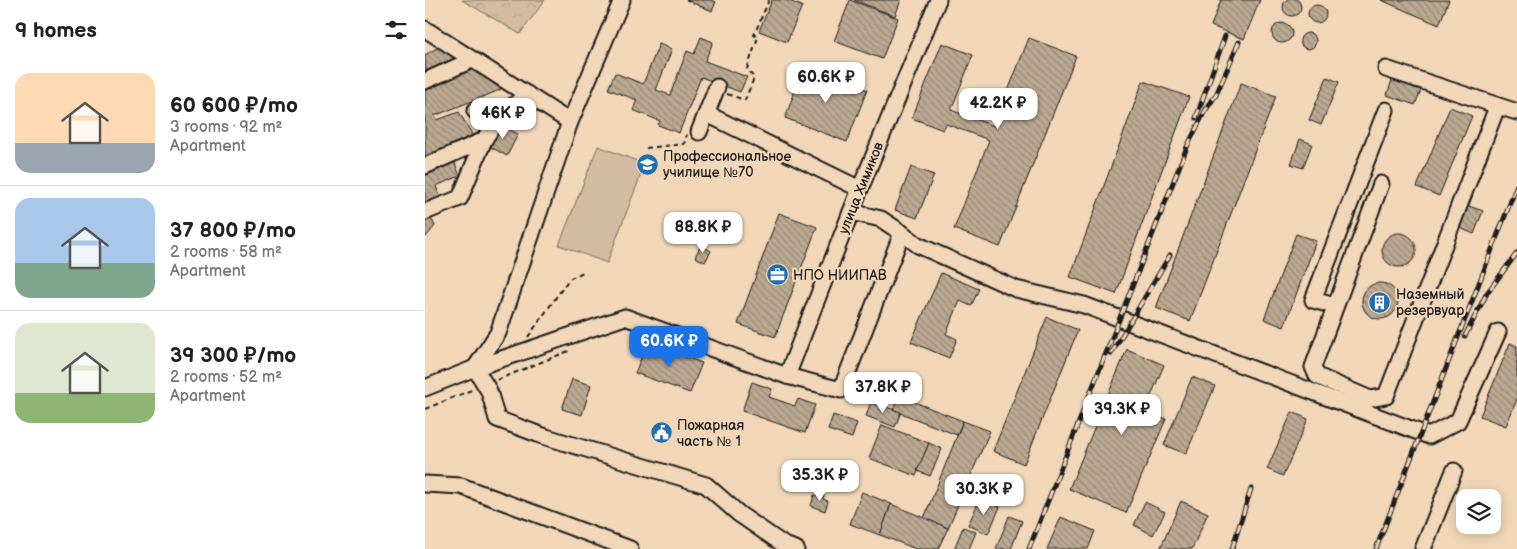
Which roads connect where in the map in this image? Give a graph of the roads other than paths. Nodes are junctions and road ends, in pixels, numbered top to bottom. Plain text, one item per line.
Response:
1 (622, 0) edge
2 (938, 0) edge
3 (425, 29) edge
4 (472, 60) junction
5 (1386, 69) dead end
6 (425, 81) edge
7 (717, 87) dead end
8 (527, 94) junction
9 (1497, 107) junction
10 (1386, 110) dead end
11 (475, 111) dead end
12 (1517, 112) edge
13 (707, 114) junction
14 (496, 121) junction
15 (570, 122) junction
16 (699, 132) dead end
17 (484, 140) junction
18 (425, 166) edge
19 (1381, 184) dead end
20 (860, 189) junction
21 (425, 212) edge
22 (851, 212) junction
23 (902, 232) junction
24 (1335, 306) junction
25 (1498, 332) dead end
26 (475, 368) junction
27 (787, 376) junction
28 (1317, 376) junction
29 (425, 388) edge
30 (1311, 392) junction
31 (1454, 472) dead end
32 (425, 484) edge
33 (788, 548) edge
34 (630, 549) edge
35 (1423, 549) edge

1 - 15 street
2 - 20 street, улица Химиков
3 - 4 street
4 - 6 street
4 - 8 street
5 - 9 street
7 - 13 street
8 - 14 street
8 - 15 street
9 - 12 street
9 - 28 street
10 - 24 street
11 - 14 street
13 - 16 street
13 - 20 street
14 - 17 street
15 - 26 street
17 - 18 street
17 - 21 street
19 - 24 street
20 - 22 street, улица Химиков
22 - 23 street
22 - 27 street, улица Химиков
23 - 27 street
23 - 30 street
24 - 28 street
25 - 30 street
26 - 27 street
26 - 29 street
26 - 33 street
28 - 30 street
31 - 35 street
32 - 34 street

